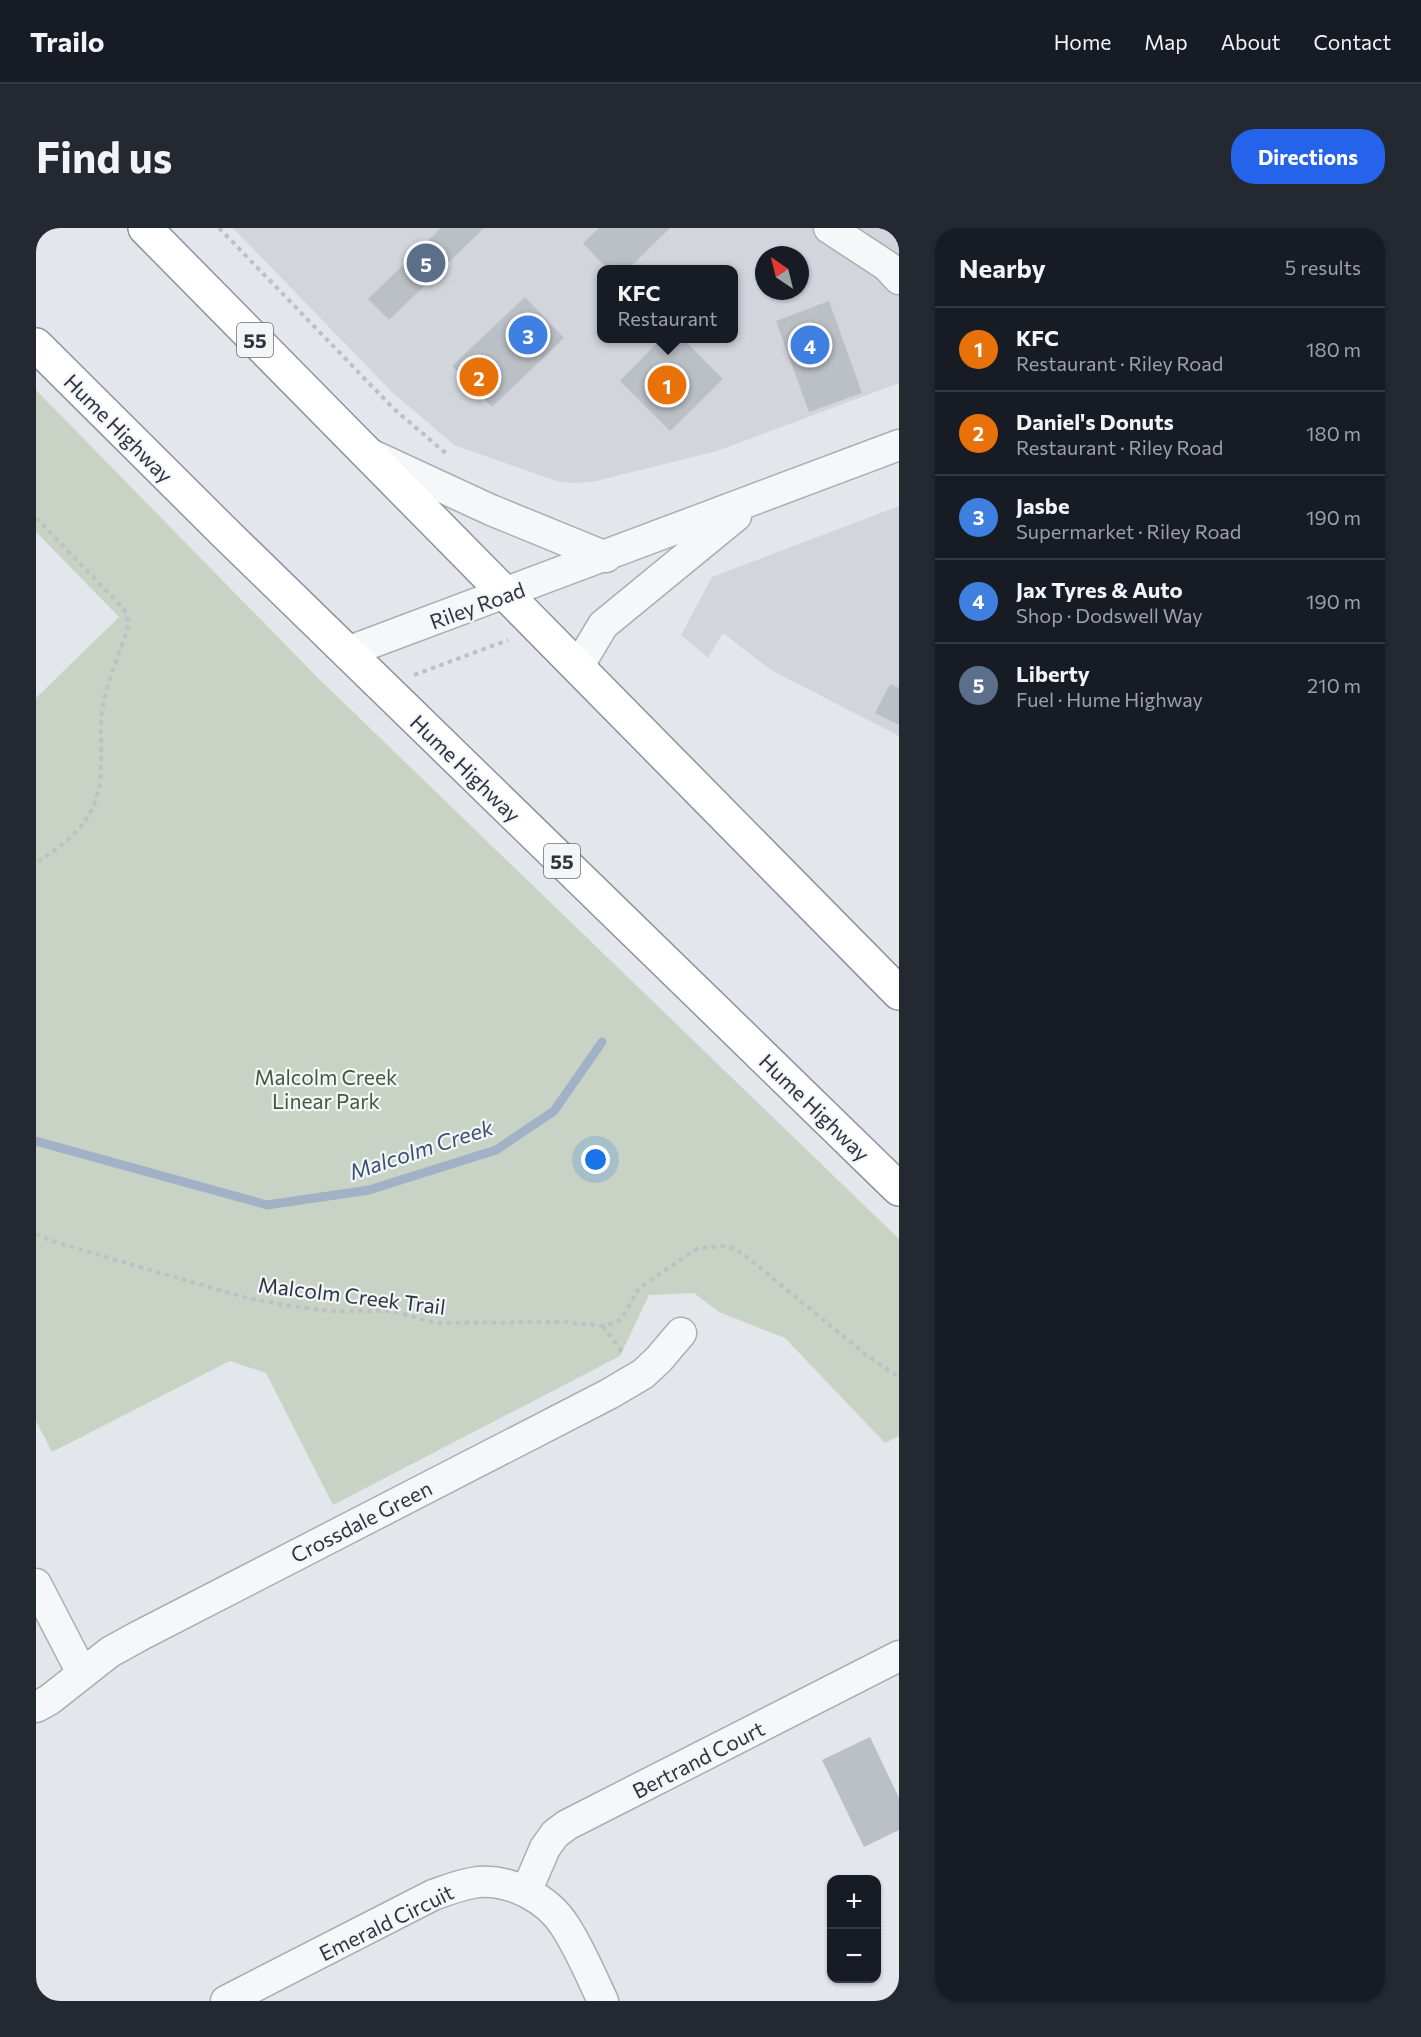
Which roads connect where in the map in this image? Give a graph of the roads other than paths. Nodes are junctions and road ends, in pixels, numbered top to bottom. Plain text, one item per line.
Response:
1 (145, 228) edge
2 (829, 228) edge
3 (899, 279) edge
4 (36, 345) edge
5 (899, 445) edge
6 (365, 451) junction
7 (755, 501) junction
8 (606, 556) junction
9 (506, 594) junction
10 (347, 652) junction
11 (578, 667) junction
12 (899, 993) edge
13 (899, 1189) edge
14 (681, 1333) dead end
15 (36, 1584) edge
16 (899, 1656) edge
17 (82, 1673) junction
18 (36, 1707) edge
19 (526, 1892) junction
20 (225, 2001) edge
21 (603, 2001) edge

1 - 6 highway, 55
2 - 3 street
4 - 10 highway, Hume Highway / 55
5 - 7 street, Riley Road
6 - 8 street
6 - 9 highway, 55
7 - 8 street, Riley Road
7 - 11 street, Riley Road
8 - 9 street, Riley Road
9 - 10 street, Riley Road
9 - 11 highway, 55
10 - 13 highway, Hume Highway / 55
11 - 12 highway, 55
14 - 17 street, Crossdale Green
15 - 17 street
16 - 19 street, Bertrand Court
17 - 18 street, Crossdale Green
19 - 20 street, Emerald Circuit
19 - 21 street, Emerald Circuit

